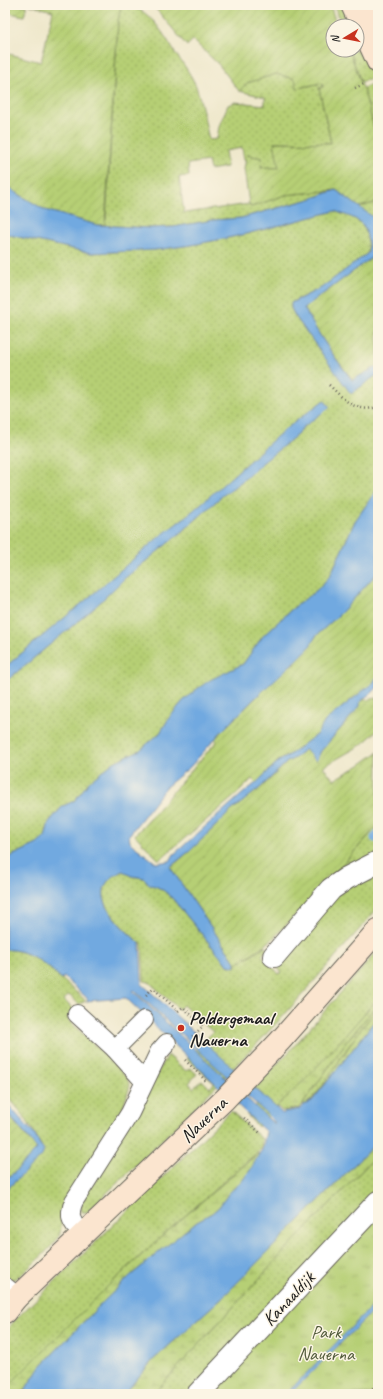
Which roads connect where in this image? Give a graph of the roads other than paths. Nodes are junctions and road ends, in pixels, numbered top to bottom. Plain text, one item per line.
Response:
1 (352, 5) edge
2 (356, 5) edge
3 (372, 5) edge
4 (378, 17) edge
5 (378, 52) edge
6 (378, 62) edge
7 (378, 862) edge
8 (378, 930) edge
9 (274, 956) dead end
10 (77, 1014) dead end
11 (144, 1020) dead end
12 (167, 1043) dead end
13 (115, 1049) junction
14 (144, 1081) junction
15 (378, 1202) edge
16 (83, 1235) junction
17 (9, 1300) edge
18 (198, 1394) edge

1 - 6 street
2 - 5 street
3 - 4 street
7 - 9 street
8 - 16 street, Nauerna
10 - 13 lane
11 - 13 lane
12 - 14 lane
13 - 14 lane
14 - 16 lane
15 - 18 street, Kanaaldijk
16 - 17 street, Nauerna

